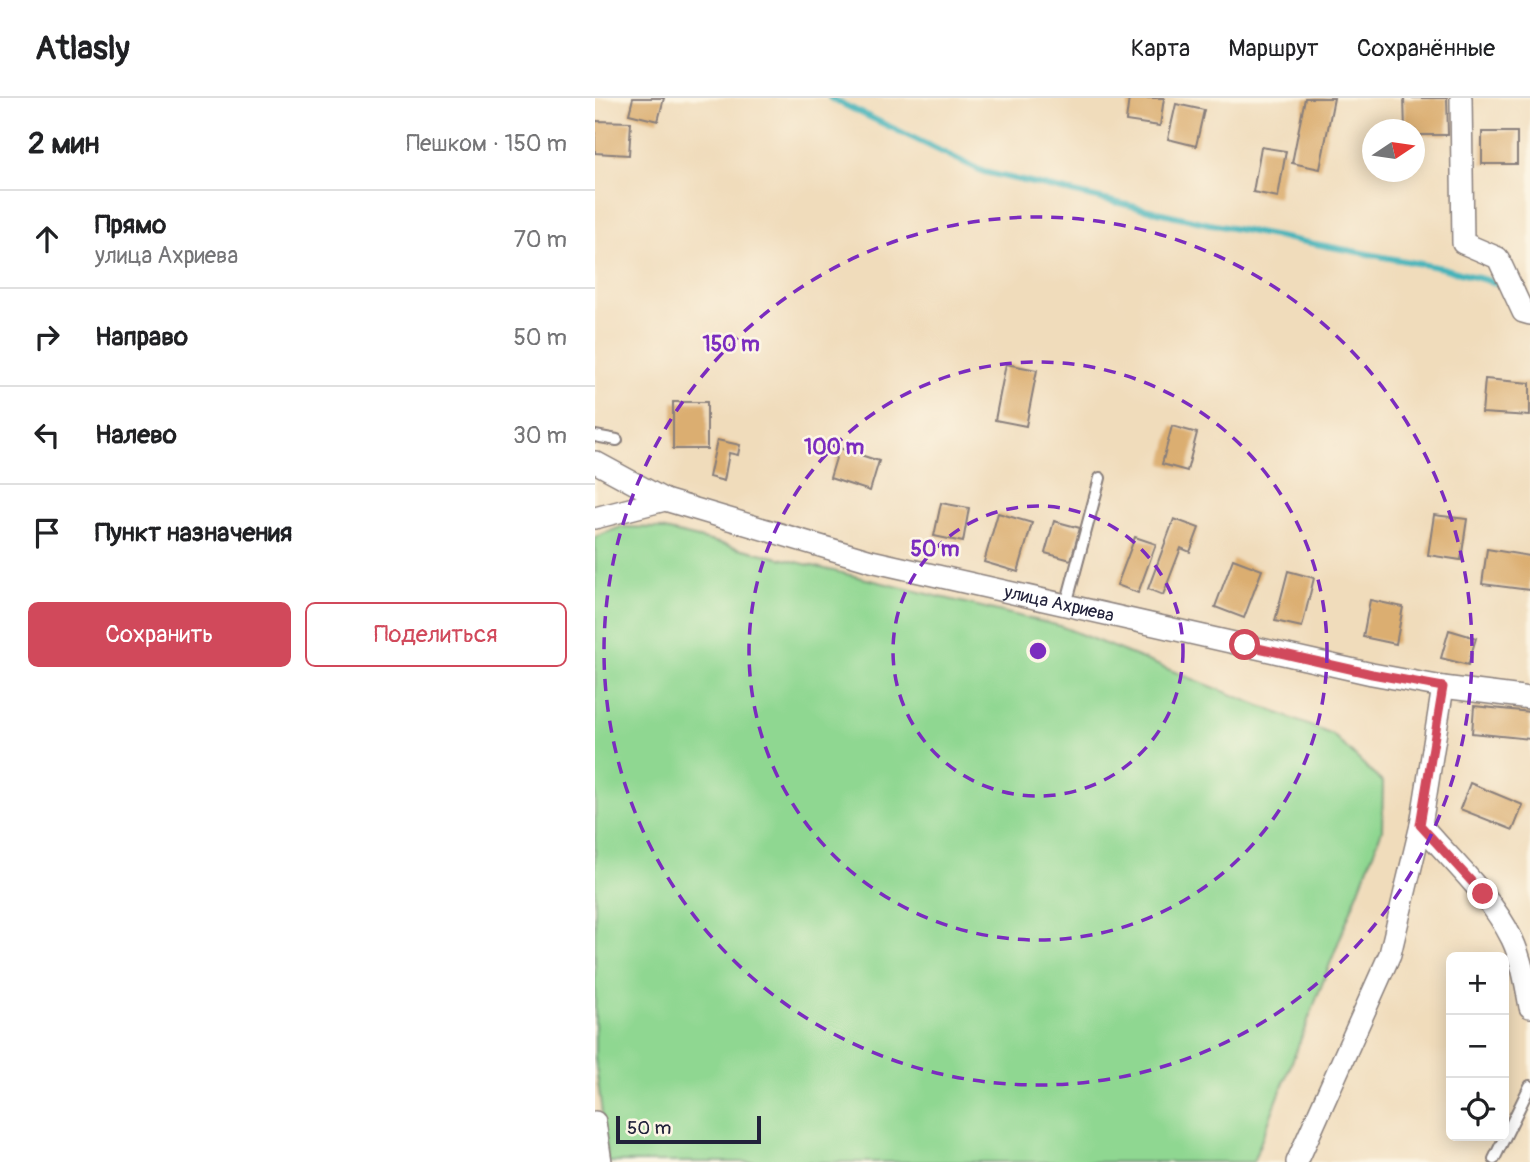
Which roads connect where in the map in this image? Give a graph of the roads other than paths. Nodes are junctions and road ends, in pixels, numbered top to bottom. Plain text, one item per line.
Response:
1 (1461, 98) edge
2 (1530, 314) edge
3 (595, 436) edge
4 (617, 440) dead end
5 (595, 462) edge
6 (1100, 478) dead end
7 (665, 500) junction
8 (595, 518) edge
9 (1066, 605) junction
10 (1443, 687) junction
11 (1530, 698) edge
12 (1420, 825) junction
13 (1530, 1007) edge
14 (1530, 1086) edge
15 (595, 1122) edge
16 (1494, 1158) dead end
17 (601, 1162) edge
18 (1297, 1162) edge

1 - 2 street
3 - 4 lane
5 - 7 street, улица Ахриева
6 - 9 lane
7 - 8 street
7 - 9 street, улица Ахриева
9 - 10 street, улица Ахриева
10 - 11 street, улица Ахриева
10 - 12 street
12 - 13 street
12 - 18 street
14 - 16 lane
15 - 17 street

